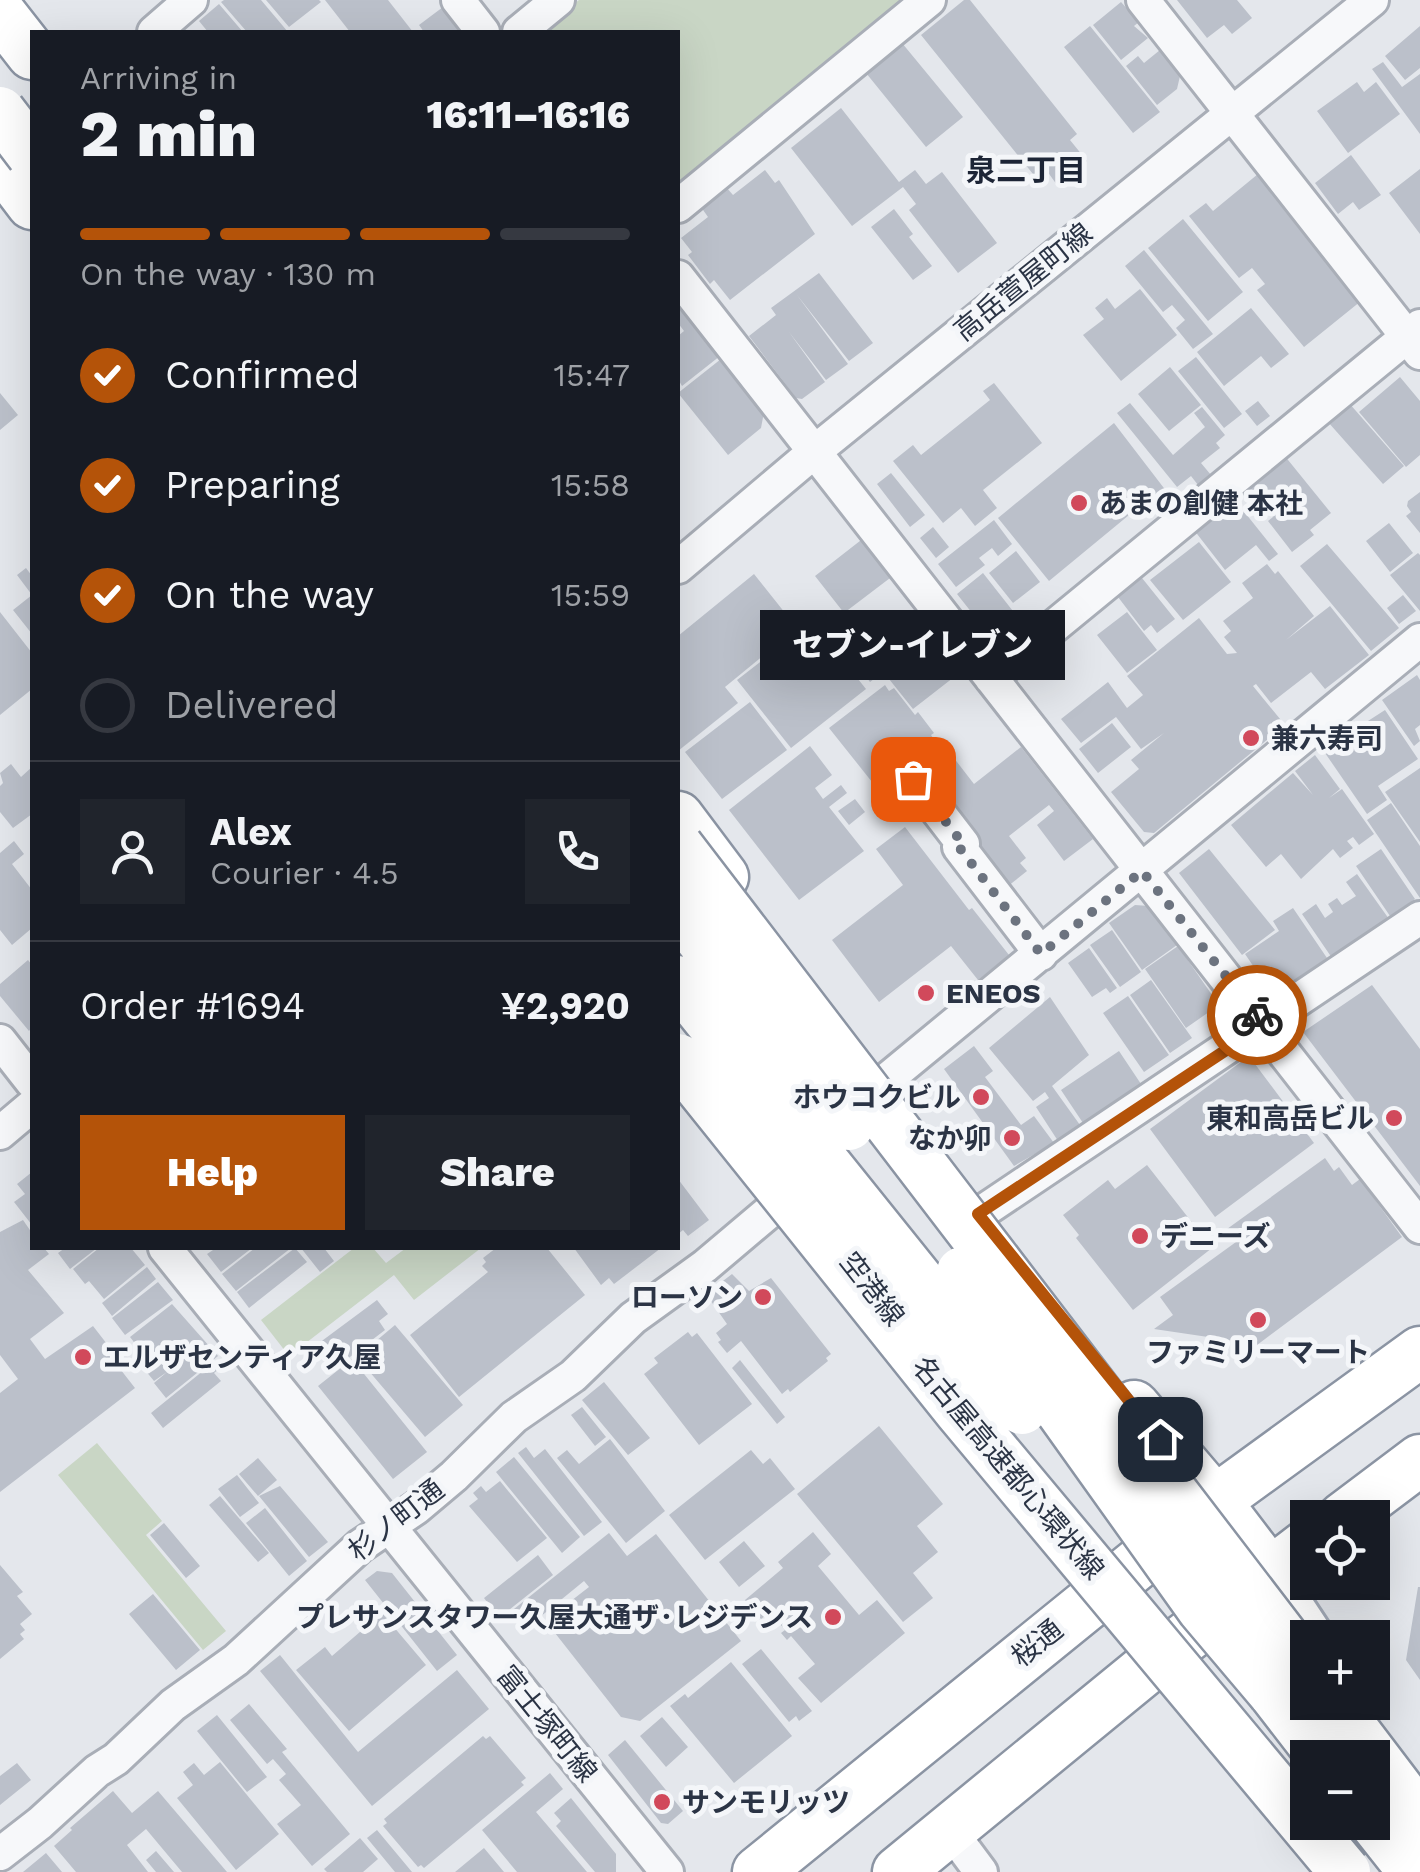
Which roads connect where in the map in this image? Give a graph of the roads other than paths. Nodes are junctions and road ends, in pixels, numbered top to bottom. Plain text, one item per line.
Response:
1 (26, 0) edge
2 (191, 0) edge
3 (458, 0) edge
4 (558, 0) edge
5 (929, 0) edge
6 (1143, 0) edge
7 (1372, 0) edge
8 (0, 13) edge
9 (49, 30) edge
10 (156, 30) edge
11 (481, 30) edge
12 (520, 30) edge
13 (30, 51) edge
14 (0, 112) edge
15 (1231, 114) junction
16 (13, 157) edge
17 (30, 199) edge
18 (680, 204) edge
19 (680, 281) edge
20 (1416, 339) edge
21 (814, 452) junction
22 (680, 565) edge
23 (1420, 640) edge
24 (991, 678) junction
25 (913, 779) dead end
26 (680, 820) edge
27 (680, 850) edge
28 (1142, 871) junction
29 (680, 912) edge
30 (1420, 918) edge
31 (1041, 954) junction
32 (680, 984) edge
33 (1264, 1025) junction
34 (0, 1041) edge
35 (680, 1041) edge
36 (680, 1061) edge
37 (30, 1079) edge
38 (879, 1086) junction
39 (30, 1108) edge
40 (0, 1133) edge
41 (795, 1190) junction
42 (978, 1214) junction
43 (1420, 1227) edge
44 (167, 1250) edge
45 (1420, 1352) edge
46 (1420, 1460) edge
47 (1367, 1500) edge
48 (1215, 1501) junction
49 (388, 1526) junction
50 (1289, 1558) edge
51 (1104, 1588) junction
52 (1202, 1608) junction
53 (1308, 1620) edge
54 (1158, 1659) junction
55 (1290, 1681) edge
56 (1349, 1720) edge
57 (1368, 1720) edge
58 (1417, 1792) edge
59 (949, 1829) junction
60 (1389, 1840) edge
61 (0, 1854) edge
62 (667, 1872) edge
63 (758, 1872) edge
64 (898, 1872) edge
65 (981, 1872) edge
66 (1323, 1872) edge
67 (1345, 1872) edge
68 (1414, 1872) edge

1 - 9 highway
2 - 10 street
3 - 11 street
4 - 12 street
5 - 18 street
6 - 15 street
7 - 15 street, 高岳萱屋町線
8 - 13 highway
14 - 16 highway, bridge
15 - 20 street
15 - 21 street, 高岳萱屋町線
16 - 17 highway
19 - 21 street
20 - 24 street
21 - 22 street, 高岳萱屋町線
21 - 24 street
23 - 28 street
24 - 28 street
25 - 31 street
26 - 38 highway
27 - 55 highway, bridge
28 - 31 street
28 - 33 street
29 - 52 highway, bridge
30 - 33 street
31 - 38 street
32 - 52 highway, bridge
33 - 42 street
33 - 43 street
34 - 37 street
35 - 41 highway, 空港線
36 - 67 highway, 名古屋高速都心環状線, bridge
38 - 42 highway
39 - 40 street
41 - 49 street, 杉ノ町通
41 - 51 highway, 空港線
42 - 48 highway
44 - 49 street, 富士塚町線
45 - 48 highway, 桜通
46 - 47 highway
48 - 50 highway
48 - 51 highway, 桜通
49 - 61 street, 杉ノ町通
49 - 62 street, 富士塚町線
50 - 53 main road
50 - 54 highway
51 - 54 highway, 空港線
51 - 63 highway, 桜通
52 - 55 highway, bridge
54 - 59 highway
54 - 66 main road, 空港線
56 - 58 highway
57 - 58 main road
59 - 64 highway
59 - 65 street
60 - 68 highway

